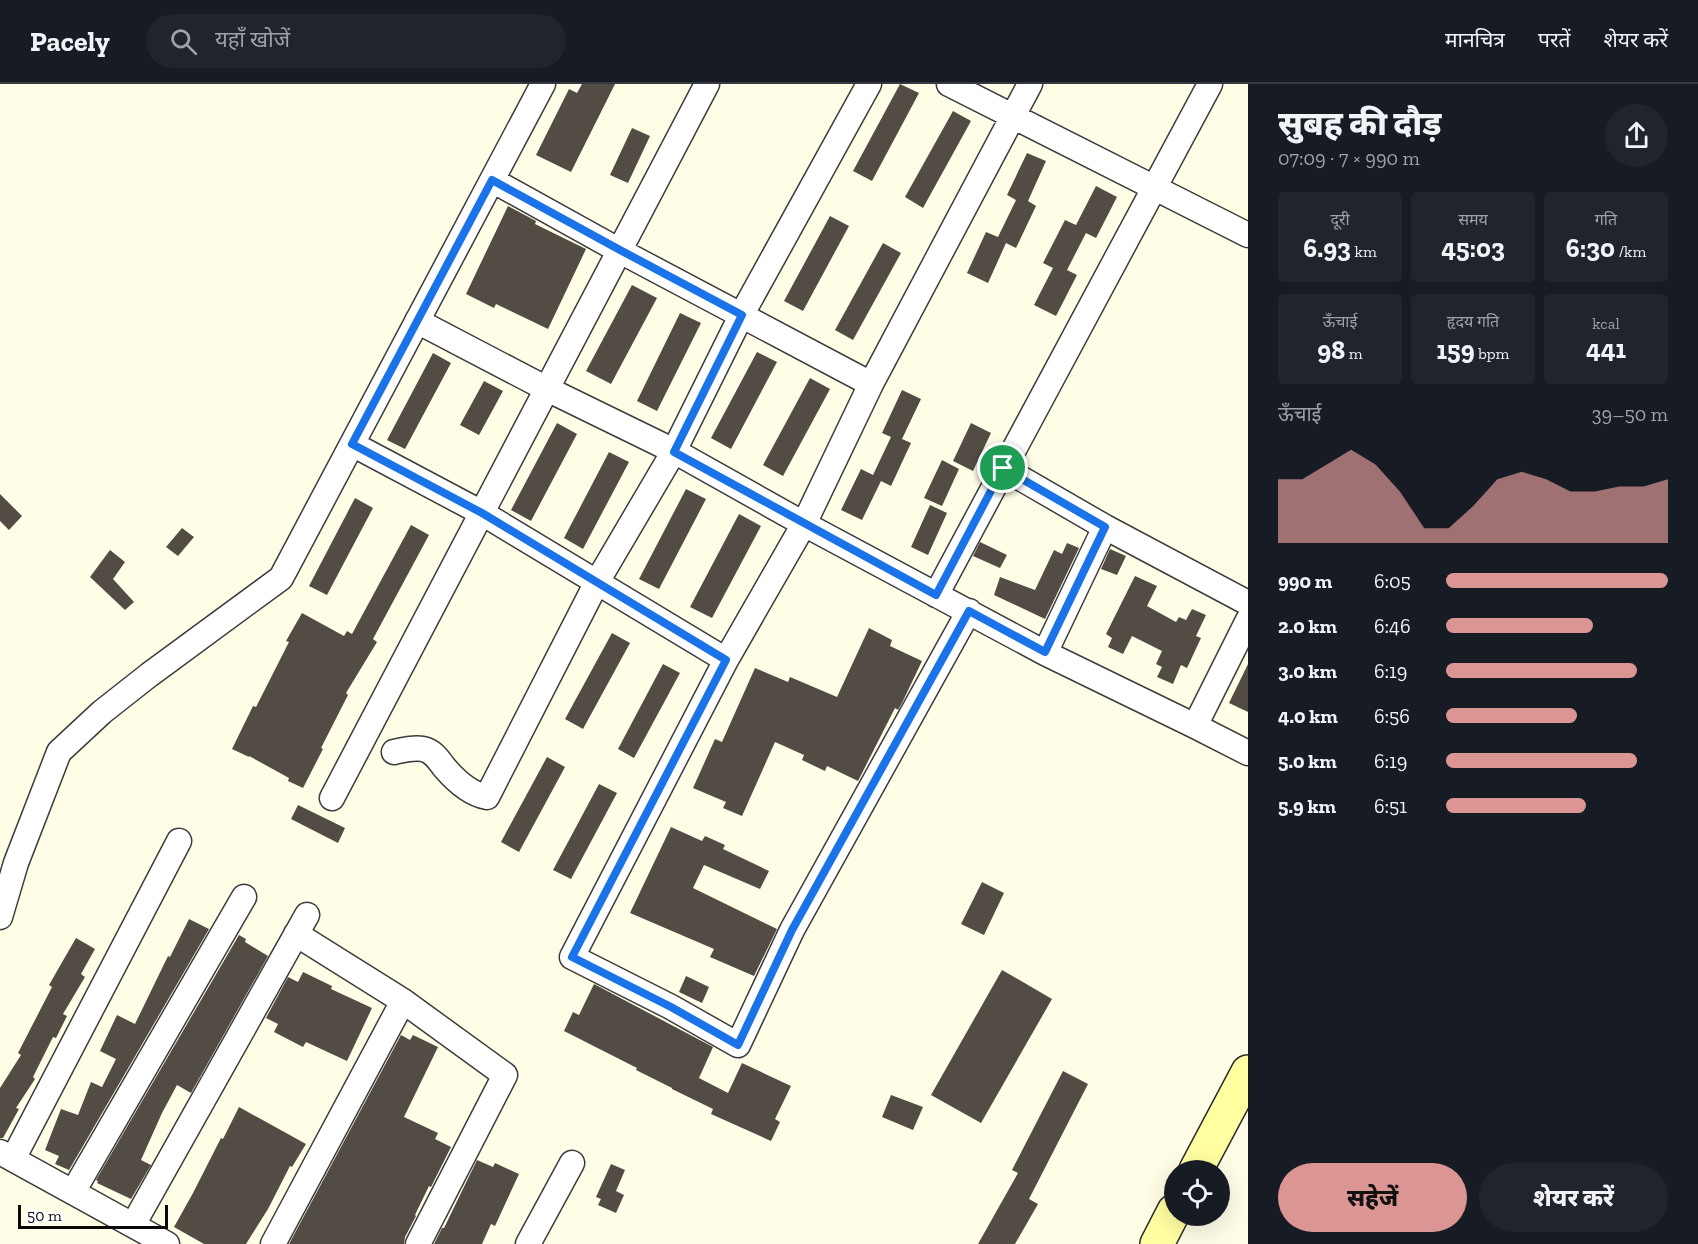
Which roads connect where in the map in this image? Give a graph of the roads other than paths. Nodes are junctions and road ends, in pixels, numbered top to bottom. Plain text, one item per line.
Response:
1 (543, 84) edge
2 (707, 84) edge
3 (869, 84) edge
4 (949, 84) edge
5 (1030, 84) edge
6 (1210, 84) edge
7 (1012, 117) junction
8 (492, 180) junction
9 (1154, 188) junction
10 (1248, 235) edge
11 (620, 250) junction
12 (742, 315) junction
13 (417, 321) junction
14 (871, 384) junction
15 (547, 389) junction
16 (352, 444) junction
17 (674, 452) junction
18 (1003, 468) junction
19 (482, 513) junction
20 (804, 524) junction
21 (1105, 527) junction
22 (597, 582) junction
23 (936, 595) junction
24 (1248, 603) edge
25 (969, 611) junction
26 (1248, 620) edge
27 (1045, 652) junction
28 (726, 660) junction
29 (1195, 726) junction
30 (394, 752) dead end
31 (1248, 753) edge
32 (332, 798) dead end
33 (180, 841) dead end
34 (244, 897) dead end
35 (0, 917) edge
36 (403, 1001) junction
37 (1248, 1072) edge
38 (6, 1155) edge
39 (1201, 1160) edge
40 (572, 1163) dead end
41 (73, 1192) junction
42 (133, 1225) junction
43 (1166, 1226) edge
44 (167, 1244) edge
45 (273, 1244) edge
46 (418, 1244) edge
47 (528, 1244) edge
48 (1157, 1244) edge

1 - 8 street
2 - 11 street
3 - 12 street
4 - 7 street
5 - 7 street
6 - 9 street
7 - 9 street
7 - 14 street
8 - 11 street
8 - 13 street
9 - 10 street
9 - 18 street
11 - 12 street
11 - 15 street
12 - 14 street
12 - 17 street
13 - 15 street
13 - 16 street
14 - 20 street
15 - 17 street
15 - 19 street
16 - 19 street
16 - 35 street
17 - 20 street
17 - 22 street
18 - 21 street
18 - 23 street
19 - 22 street
19 - 32 street
20 - 23 street
20 - 28 street
21 - 24 street
21 - 27 street
22 - 28 street
22 - 30 street
23 - 25 street
25 - 27 street
25 - 28 street
26 - 29 street
27 - 29 street
29 - 31 street
33 - 38 street
34 - 41 street
36 - 42 street
36 - 45 street
36 - 46 street
37 - 39 street
38 - 41 street
40 - 47 street
41 - 42 street
42 - 44 street
43 - 48 street

